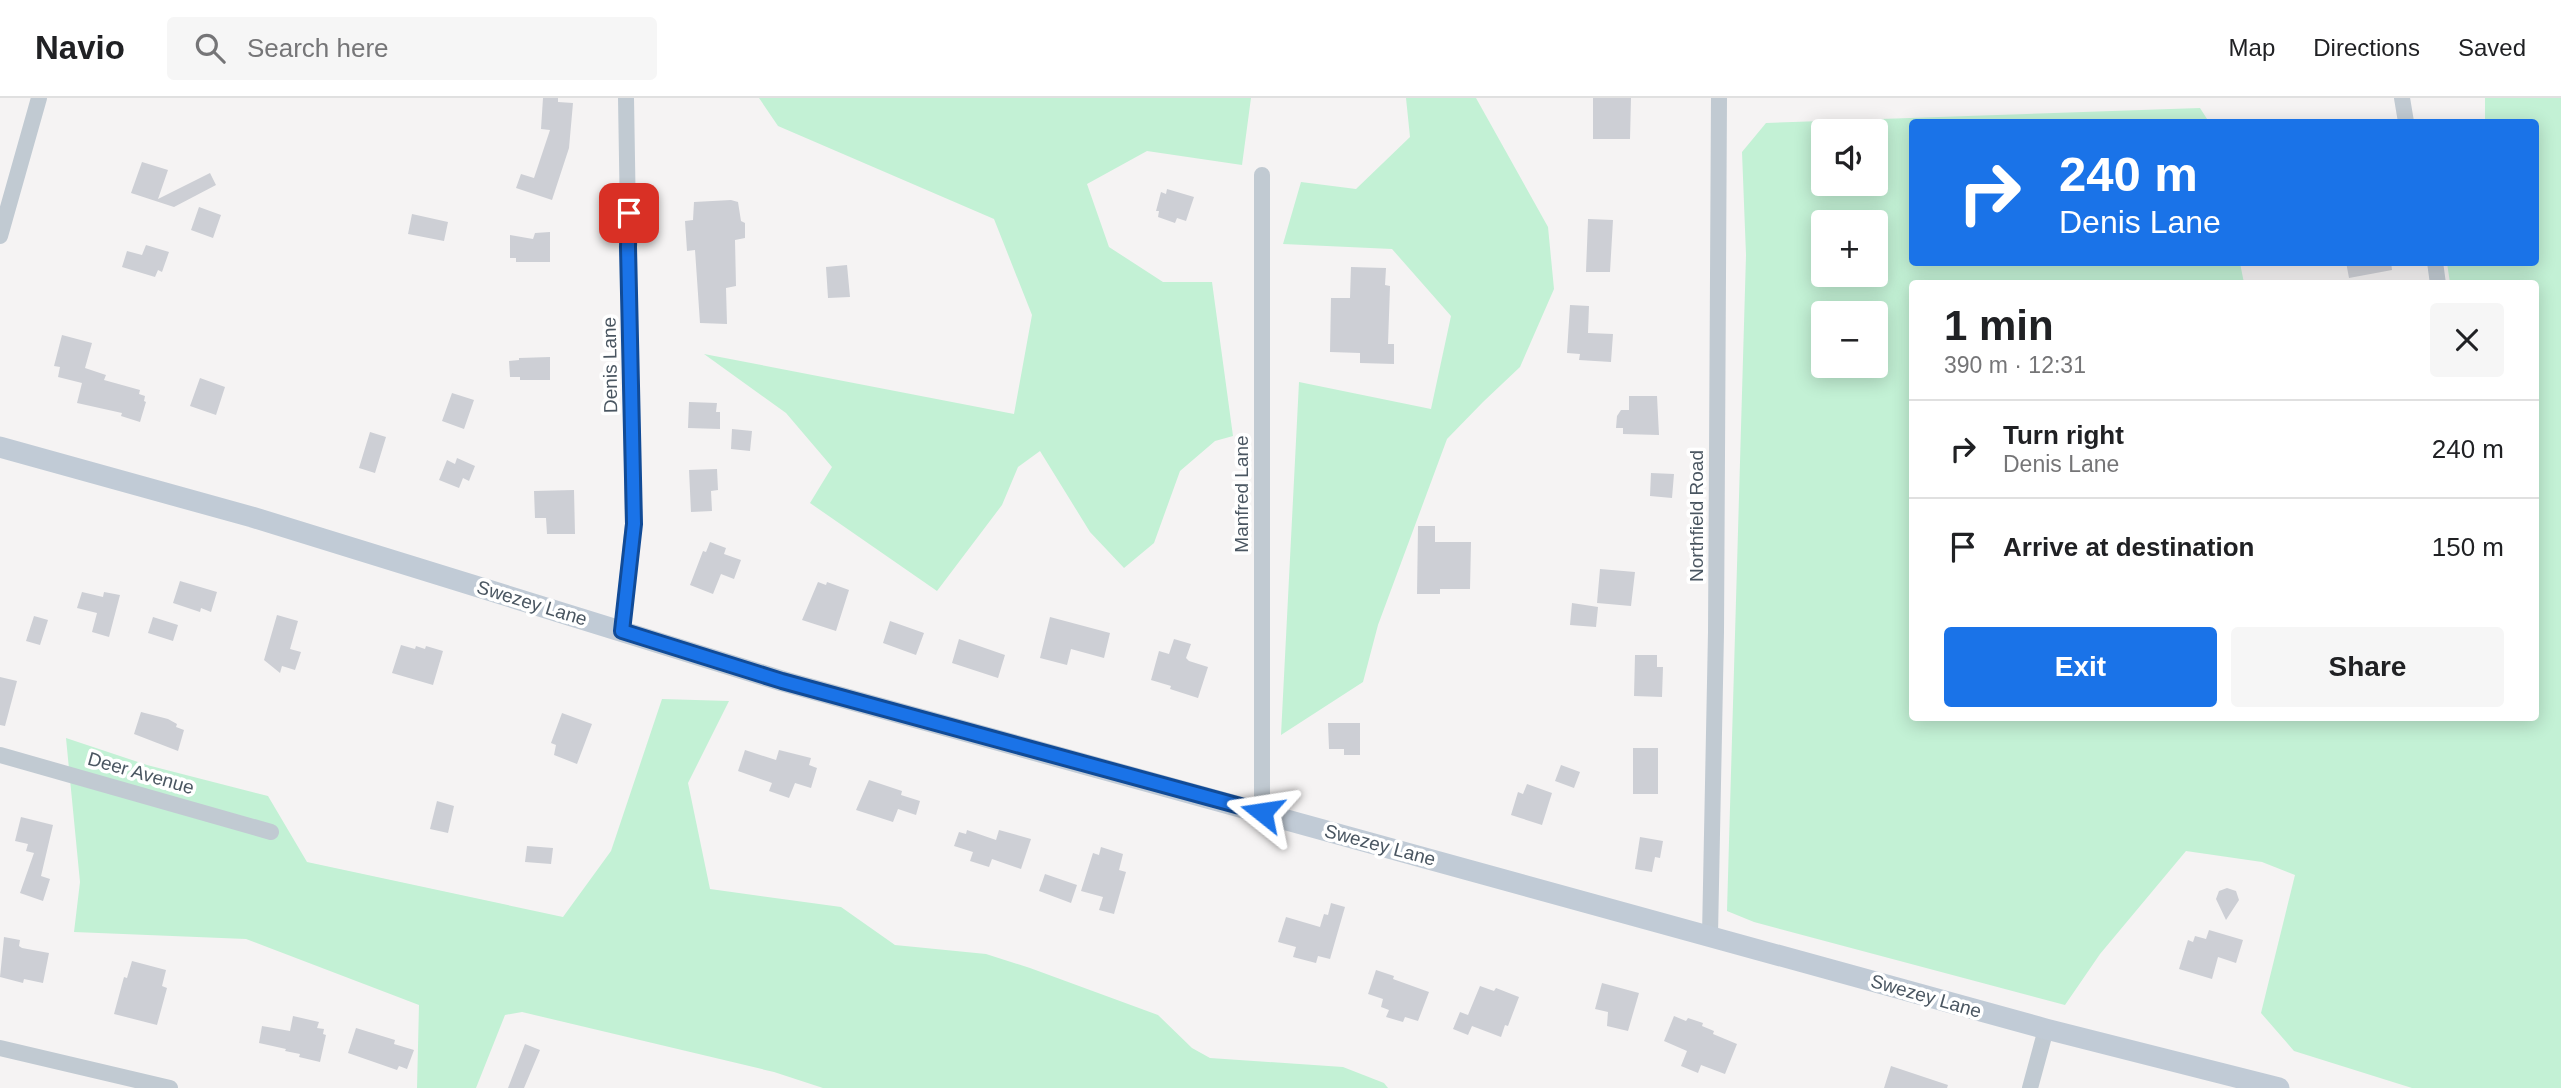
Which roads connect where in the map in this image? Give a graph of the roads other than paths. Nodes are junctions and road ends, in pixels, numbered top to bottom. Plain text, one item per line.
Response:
1 (39, 98) edge
2 (626, 98) edge
3 (1719, 98) edge
4 (2402, 98) edge
5 (2406, 119) edge
6 (1262, 175) dead end
7 (0, 236) edge
8 (0, 447) edge
9 (622, 631) junction
10 (0, 755) edge
11 (1262, 812) junction
12 (271, 832) dead end
13 (1710, 935) junction
14 (2046, 1029) junction
15 (0, 1048) edge
16 (170, 1088) edge
17 (2029, 1088) edge
18 (2279, 1088) edge

1 - 7 street
2 - 9 street, Denis Lane
3 - 13 street, Northfield Road
4 - 5 street
6 - 11 street, Manfred Lane
8 - 9 street, Swezey Lane
9 - 11 street, Swezey Lane
10 - 12 street, Deer Avenue
11 - 13 street, Swezey Lane
13 - 14 street, Swezey Lane
14 - 17 street
14 - 18 street, Swezey Lane
15 - 16 street

